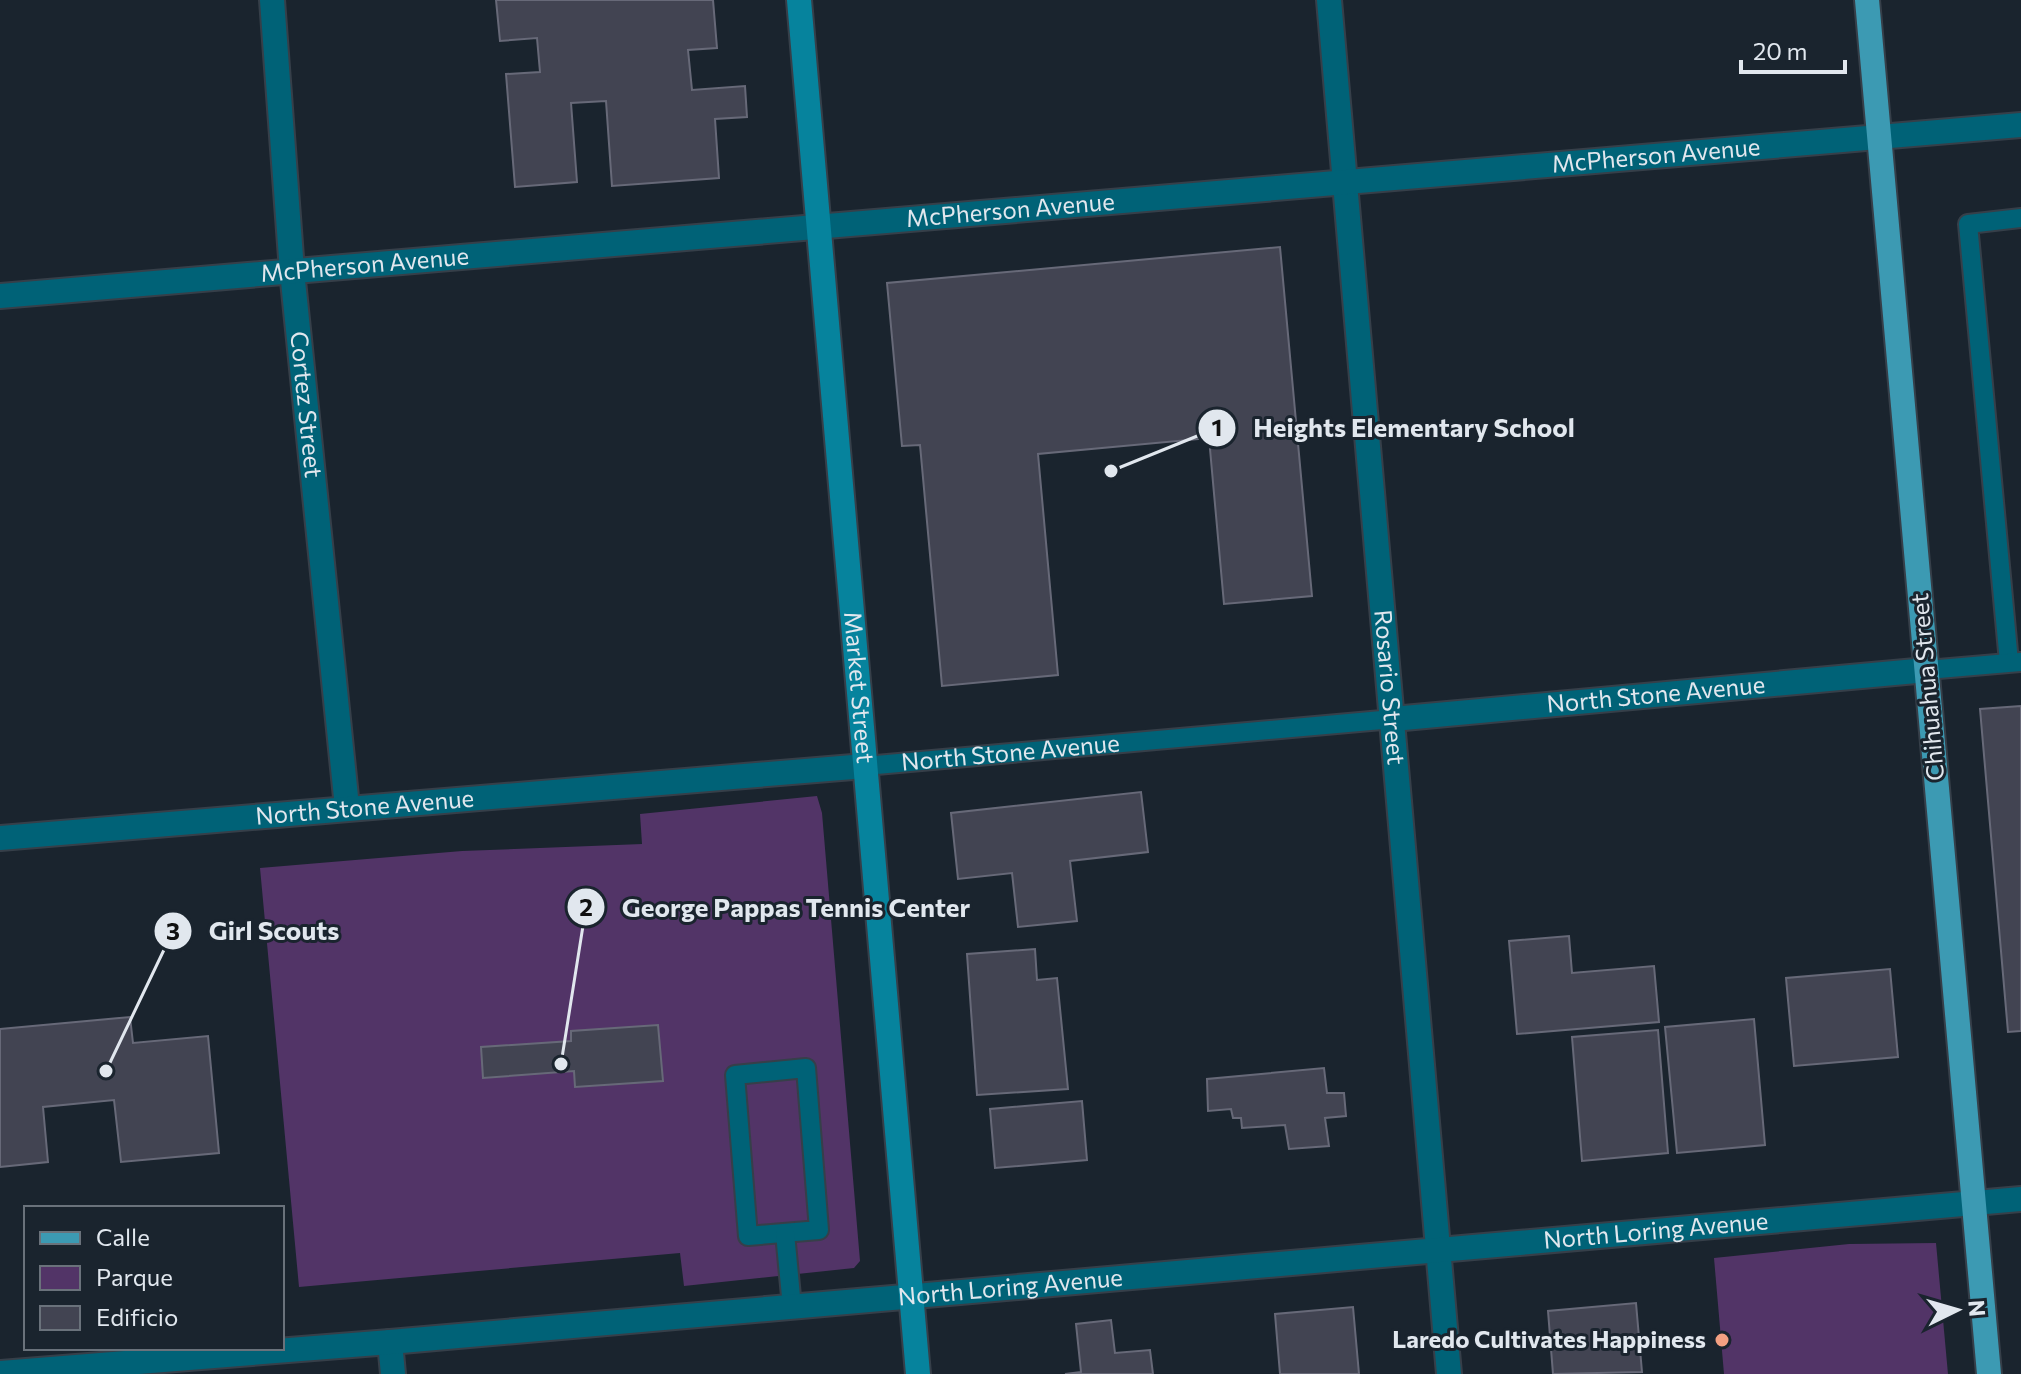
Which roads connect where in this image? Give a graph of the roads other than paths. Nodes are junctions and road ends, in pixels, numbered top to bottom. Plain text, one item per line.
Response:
1 (272, 0) edge
2 (799, 0) edge
3 (1329, 0) edge
4 (1867, 0) edge
5 (2021, 125) edge
6 (1880, 138) junction
7 (1345, 181) junction
8 (2021, 218) edge
9 (819, 226) junction
10 (292, 271) junction
11 (0, 296) edge
12 (2015, 662) edge
13 (1927, 670) junction
14 (1393, 719) junction
15 (865, 766) junction
16 (347, 807) junction
17 (0, 838) edge
18 (2021, 1199) edge
19 (1975, 1203) junction
20 (785, 1233) junction
21 (1438, 1251) junction
22 (912, 1296) junction
23 (792, 1307) junction
24 (390, 1342) junction
25 (0, 1373) edge
26 (393, 1374) edge
27 (918, 1374) edge
28 (1449, 1374) edge
29 (1989, 1374) edge

1 - 10 street, Cortez Street
2 - 9 street, Market Street
3 - 7 street, Rosario Street
4 - 6 main road, Chihuahua Street
5 - 6 street, McPherson Avenue
6 - 7 street, McPherson Avenue
6 - 13 main road, Chihuahua Street
7 - 9 street, McPherson Avenue
7 - 14 street, Rosario Street
8 - 12 lane
9 - 10 street, McPherson Avenue
9 - 15 street, Market Street
10 - 11 street, McPherson Avenue
10 - 16 street, Cortez Street
12 - 13 lane, North Stone Avenue
13 - 14 street, North Stone Avenue
13 - 19 main road, Chihuahua Street
14 - 15 lane, North Stone Avenue
14 - 21 street, Rosario Street
15 - 16 street, North Stone Avenue
15 - 22 street, Market Street
16 - 17 street, North Stone Avenue
18 - 19 street, North Loring Avenue
19 - 21 street, North Loring Avenue
19 - 29 main road, Chihuahua Street
20 - 20 lane
20 - 23 lane
21 - 22 street, North Loring Avenue
21 - 28 street, Rosario Street
22 - 23 street, North Loring Avenue
22 - 27 street, Market Street
23 - 24 street, North Loring Avenue
24 - 25 street, North Loring Avenue
24 - 26 street

